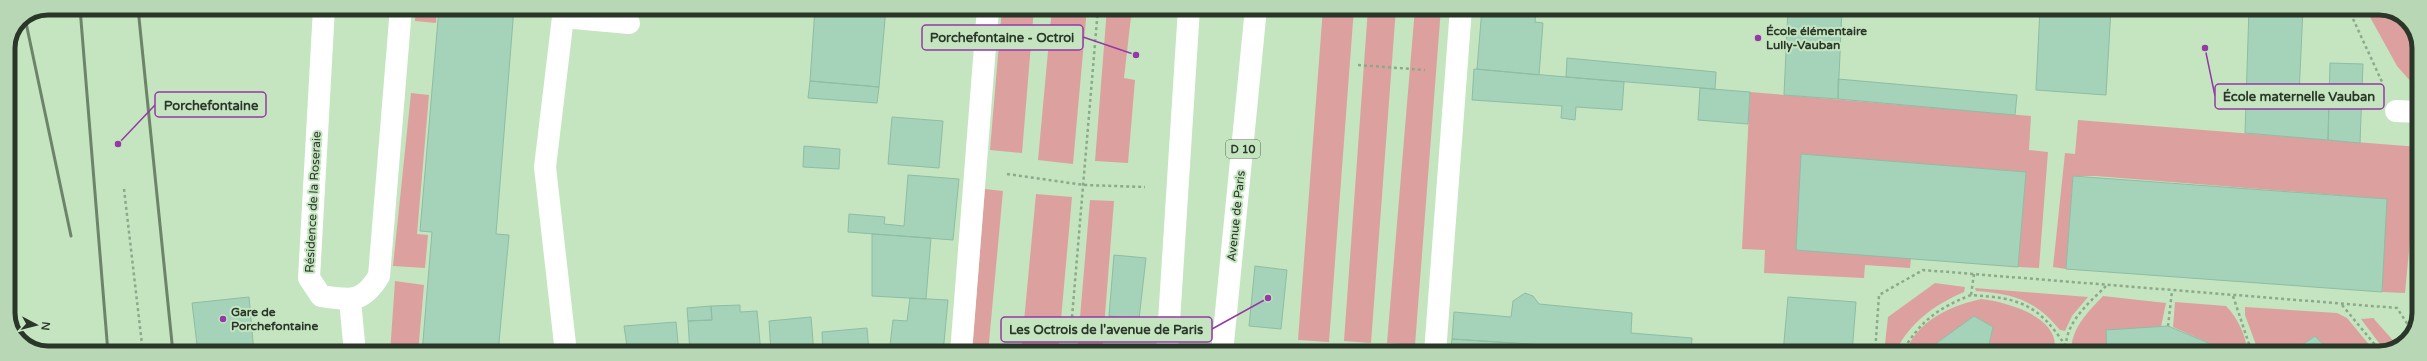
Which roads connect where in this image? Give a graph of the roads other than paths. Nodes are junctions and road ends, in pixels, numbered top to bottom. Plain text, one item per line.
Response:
1 (324, 15) edge
2 (400, 15) edge
3 (987, 15) edge
4 (1189, 15) edge
5 (1255, 15) edge
6 (1460, 15) edge
7 (629, 23) dead end
8 (2396, 111) road end
9 (2412, 112) edge
10 (350, 300) junction
11 (354, 346) edge
12 (565, 346) edge
13 (962, 346) edge
14 (1167, 346) edge
15 (1223, 346) edge
16 (1436, 346) edge

1 - 10 street, Résidence de la Roseraie
2 - 10 street, Résidence de la Roseraie
3 - 13 street
4 - 14 street
5 - 15 street, Avenue de Paris / D 10
6 - 16 street
7 - 12 street
8 - 9 street
10 - 11 street

